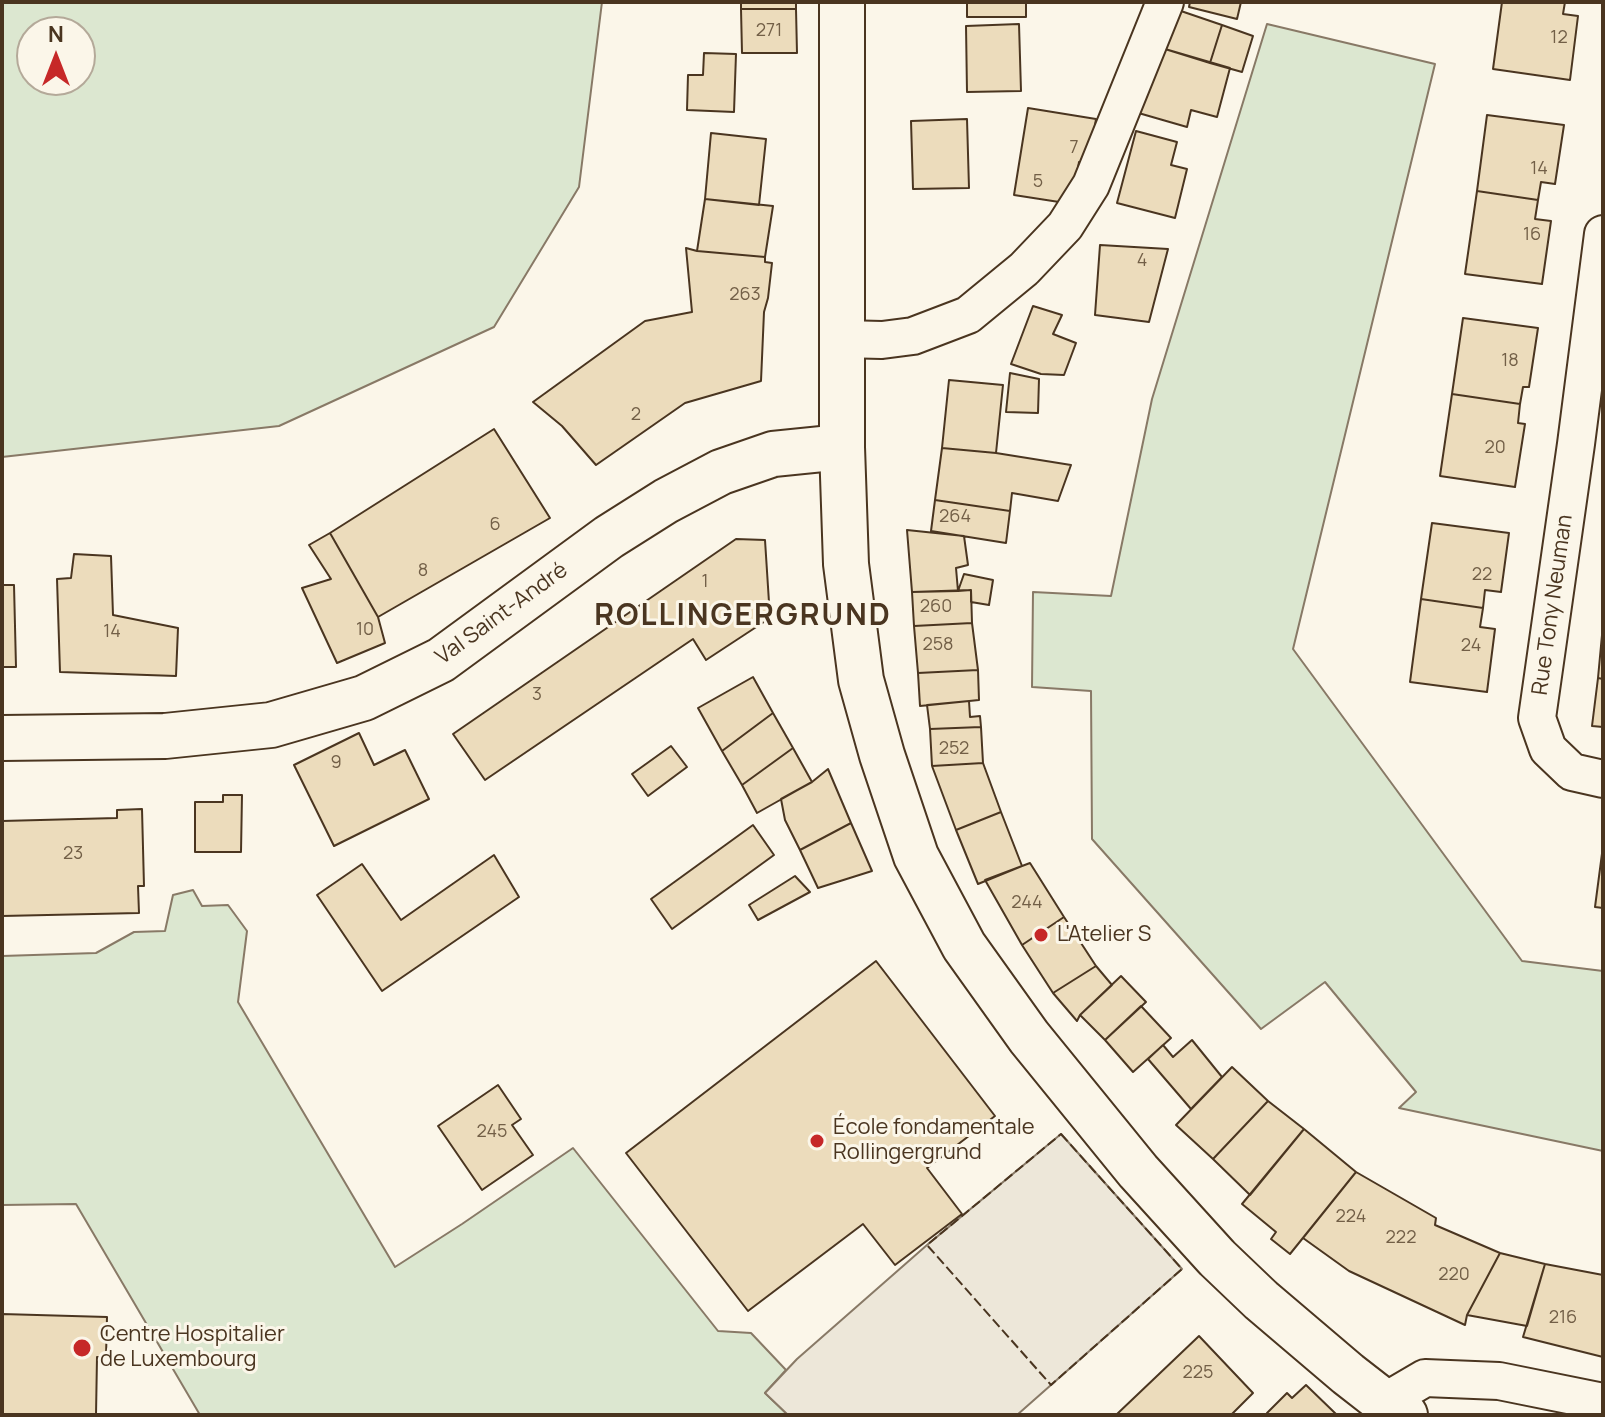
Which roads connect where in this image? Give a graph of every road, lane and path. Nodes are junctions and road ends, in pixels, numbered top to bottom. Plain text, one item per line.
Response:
1 (842, 2) edge
2 (1165, 2) edge
3 (1603, 234) edge
4 (1597, 337) edge
5 (842, 339) junction
6 (1590, 444) edge
7 (842, 447) junction
8 (2, 738) edge
9 (1603, 779) edge
10 (1603, 1402) edge
11 (1395, 1408) edge

1 - 5 main road
2 - 5 street
3 - 4 street, Rue Tony Neuman
4 - 6 street, Rue Tony Neuman
5 - 7 main road
6 - 9 street, Rue Tony Neuman
7 - 8 main road, Val Saint-André
7 - 11 main road
10 - 11 street

